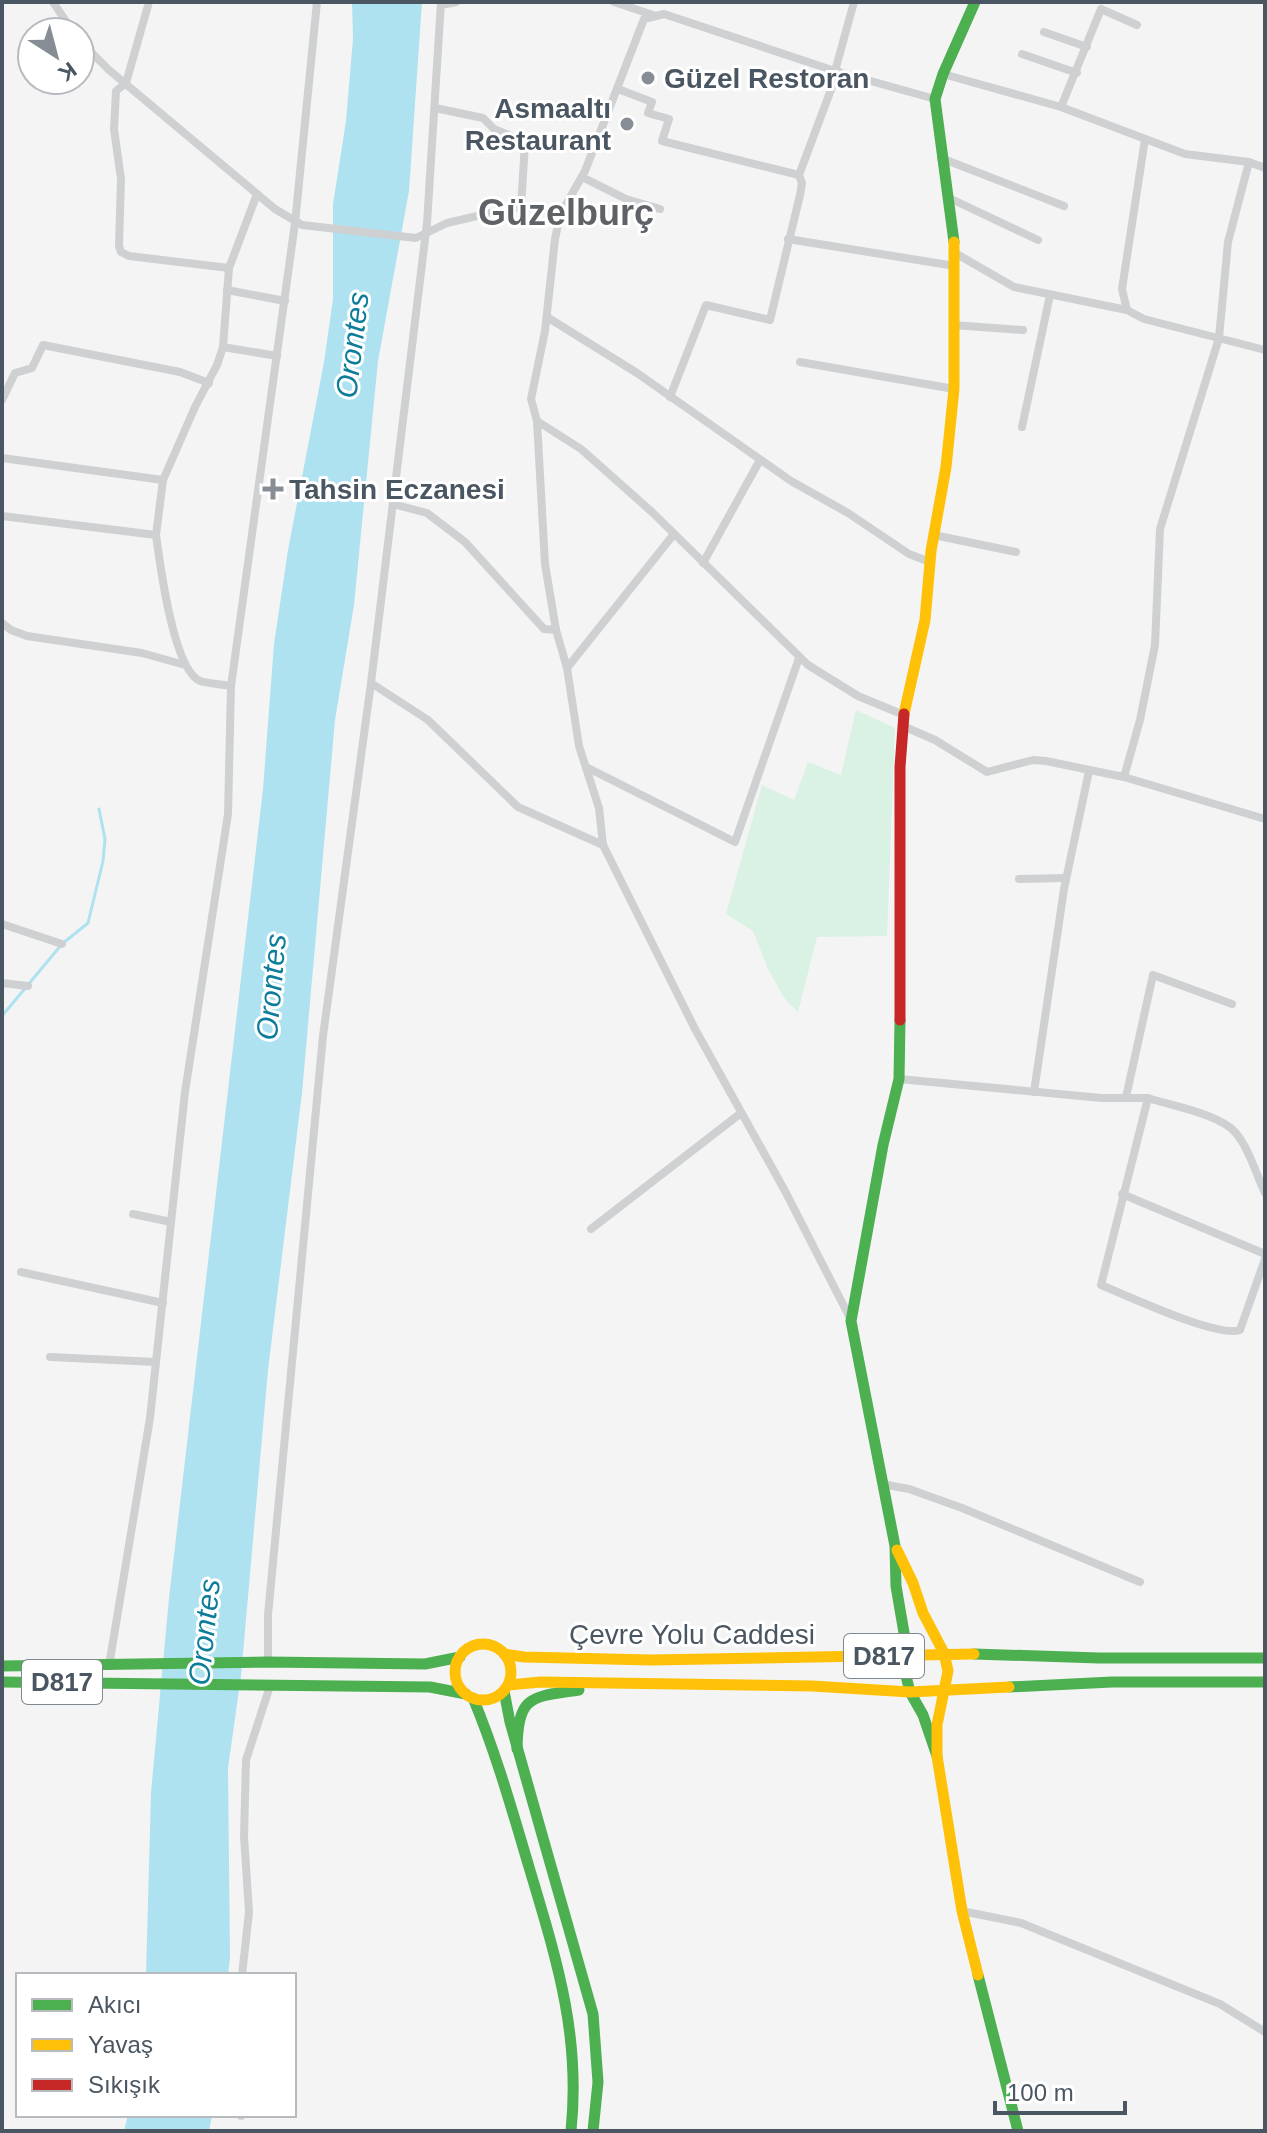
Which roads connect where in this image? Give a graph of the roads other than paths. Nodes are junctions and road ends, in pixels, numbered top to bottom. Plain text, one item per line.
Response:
1 (149, 2) edge
2 (317, 2) edge
3 (456, 2) edge
4 (614, 2) edge
5 (854, 2) edge
6 (975, 2) edge
7 (441, 4) edge
8 (653, 15) junction
9 (1137, 25) dead end
10 (1044, 32) dead end
11 (1087, 47) junction
12 (1022, 54) dead end
13 (96, 56) edge
14 (836, 71) junction
15 (1077, 73) junction
16 (943, 74) junction
17 (126, 83) junction
18 (618, 89) junction
19 (935, 99) junction
20 (1061, 107) junction
21 (435, 108) junction
22 (1145, 139) junction
23 (941, 158) junction
24 (1249, 162) junction
25 (1265, 168) edge
26 (799, 175) junction
27 (582, 177) junction
28 (257, 194) junction
29 (946, 197) junction
30 (1064, 206) dead end
31 (521, 208) junction
32 (660, 209) dead end
33 (560, 215) junction
34 (295, 223) junction
35 (424, 232) junction
36 (788, 239) junction
37 (1038, 240) dead end
38 (955, 253) junction
39 (955, 266) junction
40 (229, 268) junction
41 (227, 290) junction
42 (1050, 295) junction
43 (285, 301) junction
44 (1127, 310) junction
45 (547, 317) junction
46 (953, 325) junction
47 (1023, 330) dead end
48 (1219, 338) junction
49 (223, 347) junction
50 (1265, 350) edge
51 (277, 356) junction
52 (800, 362) dead end
53 (209, 383) junction
54 (954, 389) junction
55 (670, 397) junction
56 (2, 400) edge
57 (537, 421) junction
58 (1022, 427) dead end
59 (2, 458) edge
60 (760, 460) junction
61 (163, 480) junction
62 (393, 504) junction
63 (2, 516) edge
64 (674, 534) junction
65 (156, 535) junction
66 (934, 535) junction
67 (1016, 552) dead end
68 (930, 562) junction
69 (703, 563) junction
70 (2, 623) edge
71 (556, 630) junction
72 (799, 658) junction
73 (185, 665) junction
74 (567, 668) junction
75 (371, 683) junction
76 (231, 686) junction
77 (904, 720) junction
78 (586, 767) junction
79 (1089, 771) junction
80 (1124, 777) junction
81 (1265, 819) edge
82 (603, 845) junction
83 (1066, 878) junction
84 (1019, 879) dead end
85 (2, 924) edge
86 (62, 944) dead end
87 (2, 983) edge
88 (28, 986) dead end
89 (1232, 1004) dead end
90 (899, 1079) junction
91 (1034, 1092) junction
92 (1126, 1097) junction
93 (1148, 1098) junction
94 (741, 1113) junction
95 (1265, 1193) edge
96 (1122, 1194) junction
97 (133, 1214) dead end
98 (171, 1222) junction
99 (591, 1229) dead end
100 (1265, 1256) edge
101 (21, 1272) dead end
102 (163, 1303) junction
103 (851, 1321) junction
104 (50, 1357) dead end
105 (156, 1362) junction
106 (882, 1484) junction
107 (895, 1546) junction
108 (1140, 1582) dead end
109 (944, 1653) junction
110 (504, 1654) junction
111 (908, 1656) junction
112 (460, 1657) junction
113 (1265, 1658) edge
114 (263, 1663) junction
115 (2, 1666) edge
116 (109, 1666) junction
117 (2, 1682) edge
118 (1265, 1682) edge
119 (597, 1683) junction
120 (270, 1686) junction
121 (506, 1688) junction
122 (910, 1692) junction
123 (944, 1692) junction
124 (470, 1696) junction
125 (517, 1749) junction
126 (937, 1756) junction
127 (962, 1911) junction
128 (242, 1973) edge
129 (1265, 2032) edge
130 (571, 2131) edge
131 (593, 2131) edge
132 (1018, 2131) edge

1 - 17 street
2 - 34 street
3 - 7 street
4 - 8 street
5 - 14 street
6 - 16 main road
7 - 21 street
8 - 14 street
8 - 18 street
9 - 11 street
10 - 11 street
11 - 15 street
12 - 15 street
13 - 17 street
14 - 19 street
14 - 26 street
15 - 20 street
16 - 19 main road
16 - 20 street
17 - 28 street
17 - 40 street
18 - 26 street
18 - 27 street
19 - 23 main road
20 - 22 street
21 - 31 street
21 - 35 street
22 - 24 street
22 - 44 street
23 - 29 main road
23 - 30 street
24 - 25 street
24 - 48 street
26 - 36 street
27 - 32 street
27 - 33 street
28 - 34 street
28 - 40 street
29 - 37 street
29 - 38 main road
31 - 33 street
31 - 35 street
33 - 45 street
34 - 35 street
34 - 43 street
35 - 62 street
36 - 39 street
36 - 55 street
38 - 39 main road
38 - 42 street
39 - 46 main road
40 - 41 street
41 - 43 street
41 - 49 street
42 - 44 street
42 - 58 street
43 - 51 street
44 - 48 street
45 - 55 street
45 - 57 street
46 - 47 street
46 - 54 main road
48 - 50 street
48 - 80 street
49 - 51 street
49 - 53 street
51 - 76 street
52 - 54 street
53 - 56 street
53 - 61 street
54 - 66 main road
55 - 60 street
57 - 64 street
57 - 71 street
59 - 61 street
60 - 68 street
60 - 69 street
61 - 65 street
62 - 71 street
62 - 75 street
63 - 65 street
64 - 69 street
64 - 74 street
65 - 73 street
66 - 67 street
66 - 68 main road
68 - 77 main road
69 - 72 street
70 - 73 street
71 - 74 street
72 - 77 street
72 - 78 street
73 - 76 street
74 - 78 street
75 - 82 street
75 - 114 street
76 - 98 street
77 - 79 street
77 - 90 main road
78 - 82 street
79 - 80 street
79 - 83 street
80 - 81 street
82 - 94 street
83 - 84 street
83 - 91 street
85 - 86 street
87 - 88 street
89 - 92 street
90 - 91 street
90 - 103 main road
91 - 92 street
92 - 93 street
93 - 95 street
93 - 96 street
94 - 99 street
94 - 103 street
96 - 100 street
96 - 100 street
97 - 98 street
98 - 102 street
101 - 102 street
102 - 105 street
103 - 106 main road
104 - 105 street
105 - 116 street
106 - 107 main road
106 - 108 street
107 - 109 main road
107 - 111 main road
109 - 111 main road, Çevre Yolu Caddesi / D817
109 - 113 main road, Çevre Yolu Caddesi / D817
109 - 123 main road
110 - 111 main road, Çevre Yolu Caddesi / D817
110 - 112 main road, Çevre Yolu Caddesi / D817
110 - 121 main road
111 - 122 main road
112 - 114 main road, Çevre Yolu Caddesi / D817
112 - 124 main road
114 - 116 main road, Çevre Yolu Caddesi / D817
115 - 116 main road, Çevre Yolu Caddesi / D817
117 - 120 main road, Çevre Yolu Caddesi / D817
118 - 123 main road, Çevre Yolu Caddesi / D817
119 - 121 main road, Çevre Yolu Caddesi / D817
119 - 122 main road, Çevre Yolu Caddesi / D817
119 - 125 main road
120 - 124 main road, Çevre Yolu Caddesi / D817
120 - 128 street
121 - 124 main road, Çevre Yolu Caddesi / D817
121 - 125 main road
122 - 123 main road, Çevre Yolu Caddesi / D817
122 - 126 main road
123 - 126 main road
124 - 130 main road
125 - 131 main road
126 - 127 main road
127 - 129 street
127 - 132 main road

